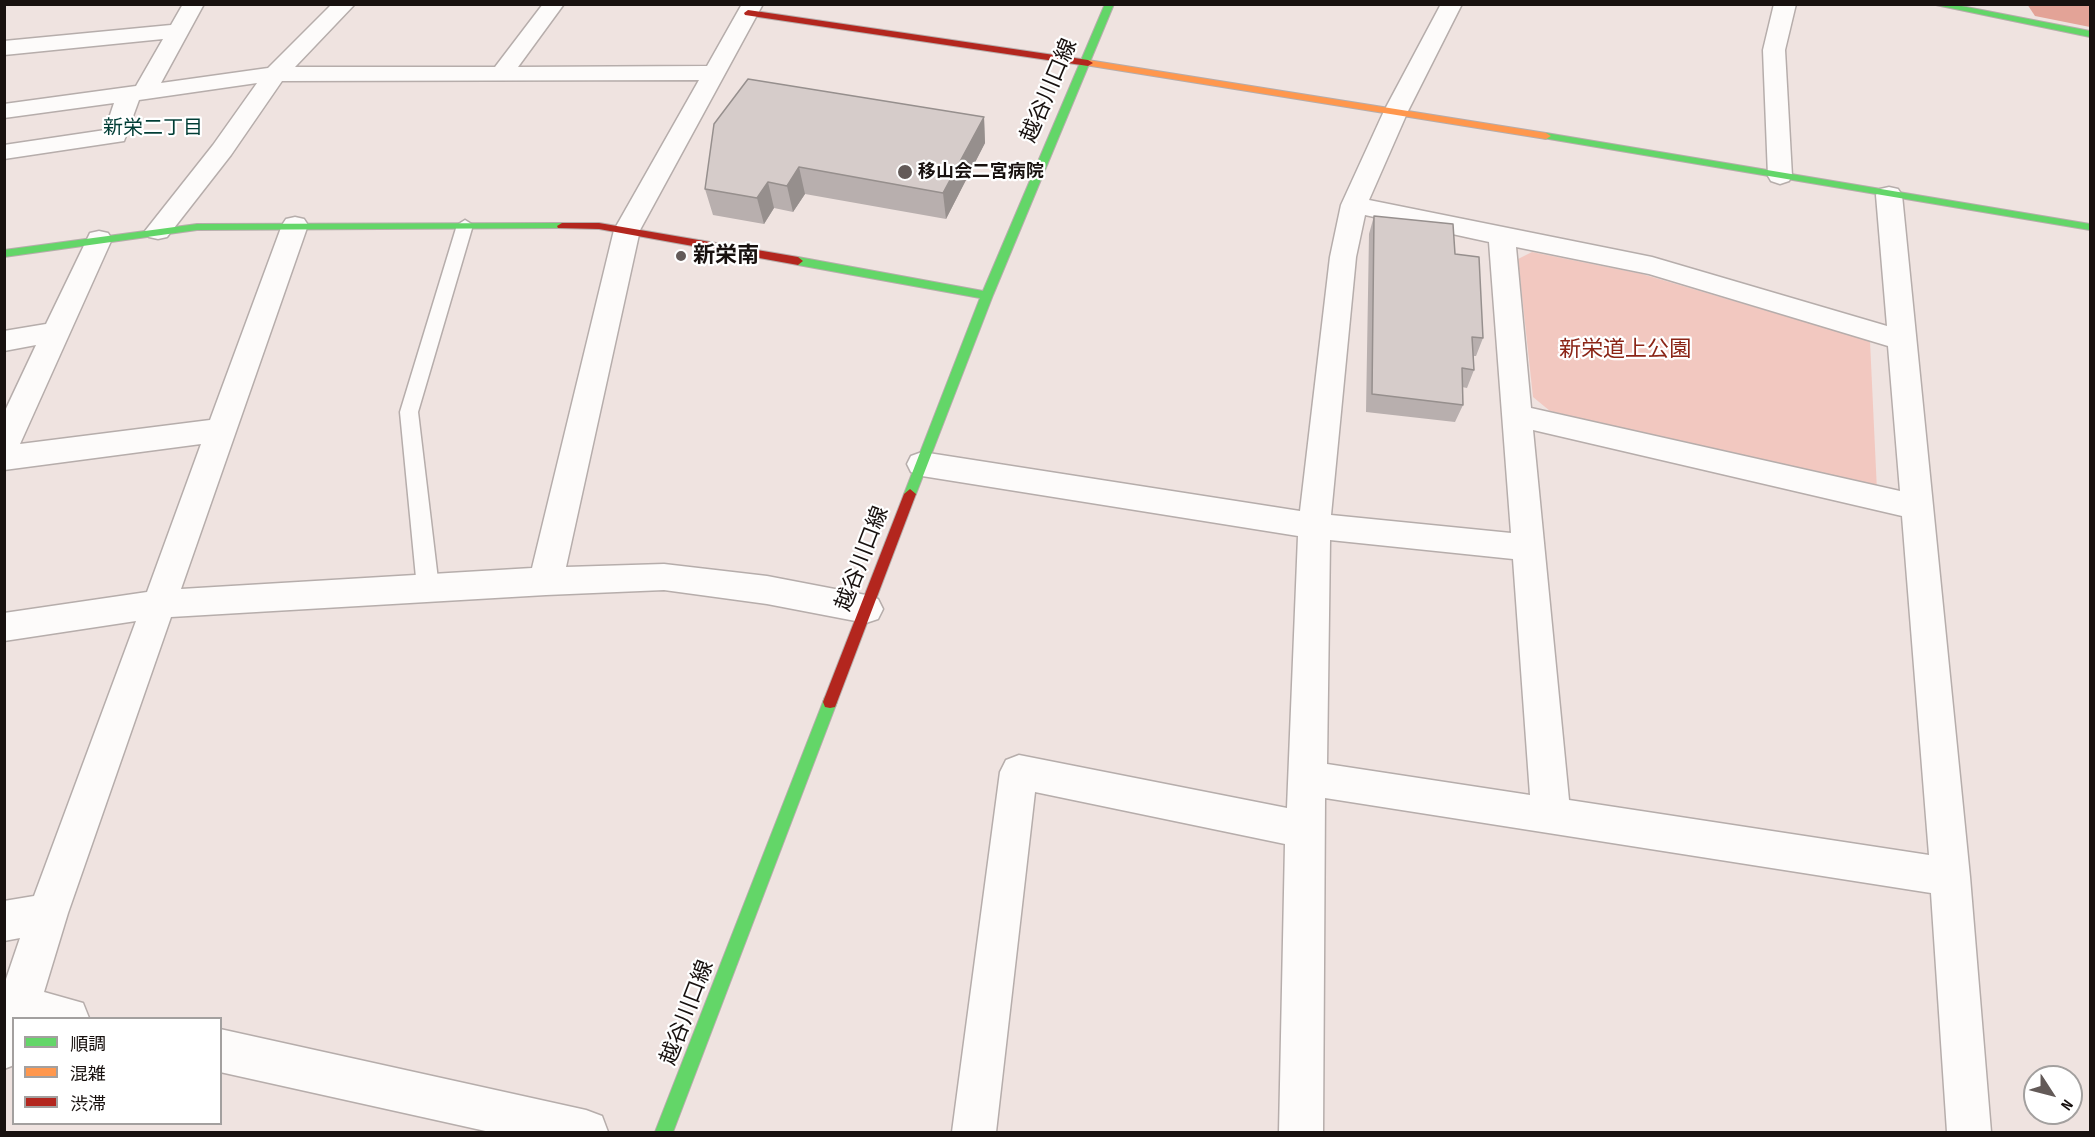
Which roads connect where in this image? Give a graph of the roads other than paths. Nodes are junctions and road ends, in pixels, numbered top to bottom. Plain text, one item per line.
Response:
1 (194, 4) edge
2 (345, 4) edge
3 (554, 4) edge
4 (1110, 4) edge
5 (1452, 4) edge
6 (1785, 4) edge
7 (1935, 4) edge
8 (751, 9) edge
9 (179, 31) junction
10 (2091, 34) edge
11 (4, 48) edge
12 (1085, 62) junction
13 (502, 73) junction
14 (715, 73) junction
15 (275, 74) junction
16 (137, 92) junction
17 (4, 111) edge
18 (1396, 111) junction
19 (4, 152) edge
20 (1780, 176) junction
21 (1889, 195) junction
22 (1354, 205) junction
23 (295, 225) junction
24 (465, 225) junction
25 (2091, 227) edge
26 (627, 230) junction
27 (158, 231) junction
28 (1502, 236) junction
29 (99, 239) junction
30 (4, 254) edge
31 (987, 295) junction
32 (56, 332) junction
33 (1902, 340) junction
34 (4, 341) edge
35 (1516, 415) junction
36 (220, 430) junction
37 (4, 447) edge
38 (4, 458) edge
39 (922, 464) junction
40 (1918, 507) junction
41 (1314, 526) junction
42 (1530, 548) junction
43 (546, 581) junction
44 (429, 588) junction
45 (159, 604) junction
46 (866, 609) junction
47 (4, 627) edge
48 (1308, 778) junction
49 (1551, 815) junction
50 (1304, 830) junction
51 (1950, 877) junction
52 (48, 913) junction
53 (4, 921) edge
54 (16, 1017) edge
55 (12, 1027) edge
56 (4, 1048) edge
57 (222, 1050) edge
58 (586, 1132) edge
59 (664, 1132) edge
60 (974, 1132) edge
61 (1301, 1132) edge
62 (1969, 1132) edge

1 - 9 street
2 - 15 street
3 - 13 street
4 - 12 street, 越谷川口線
5 - 18 street
6 - 20 street
7 - 10 street
8 - 12 street
8 - 14 street
9 - 11 street
9 - 16 street
12 - 18 street
12 - 31 street, 越谷川口線
13 - 14 street
13 - 15 street
14 - 26 street
15 - 16 street
15 - 27 street
16 - 17 street
16 - 19 street
18 - 20 street
18 - 22 street
20 - 21 street
21 - 25 street
21 - 33 street
22 - 28 street
22 - 41 street
23 - 24 street
23 - 27 street
23 - 36 street
24 - 26 street
24 - 44 lane
26 - 31 street
26 - 43 street
27 - 29 street
28 - 33 street
28 - 35 street
29 - 30 street
29 - 32 street
31 - 39 street, 越谷川口線
32 - 34 street
32 - 37 street
33 - 40 street
35 - 40 street
35 - 42 street
36 - 38 street
36 - 45 street
39 - 41 street
39 - 46 street, 越谷川口線
40 - 51 street
41 - 42 street
41 - 48 street
42 - 49 street
43 - 44 street
43 - 46 street
44 - 45 street
45 - 47 street
45 - 52 street
46 - 59 street, 越谷川口線
48 - 49 street
48 - 50 street
49 - 51 street
50 - 60 street
50 - 61 street
51 - 62 street
52 - 53 street
52 - 54 street
55 - 56 street
57 - 58 street

